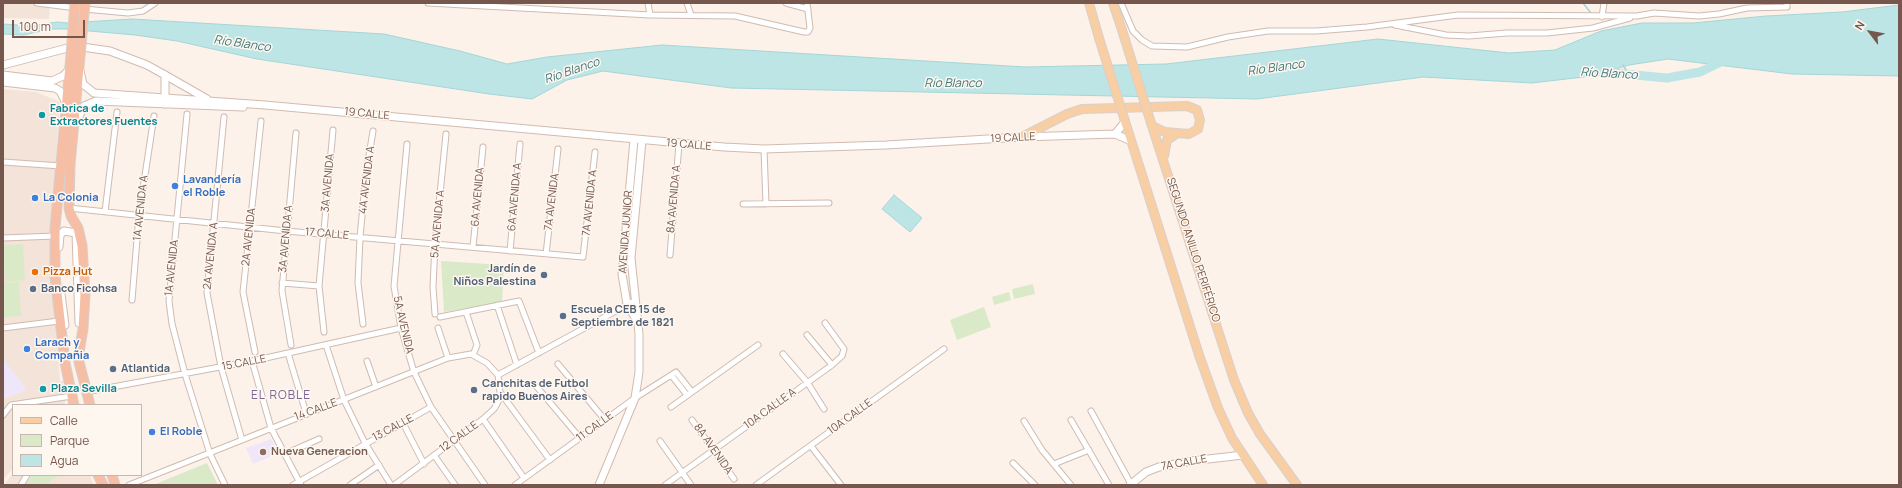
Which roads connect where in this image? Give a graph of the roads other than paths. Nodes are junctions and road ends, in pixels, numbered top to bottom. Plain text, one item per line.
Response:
1 (37, 3) edge
2 (75, 3) edge
3 (85, 3) edge
4 (155, 3) edge
5 (428, 3) edge
6 (648, 3) edge
7 (687, 3) edge
8 (786, 3) edge
9 (807, 3) edge
10 (1089, 3) edge
11 (1113, 3) edge
12 (1120, 3) edge
13 (1604, 3) edge
14 (1787, 3) edge
15 (808, 9) junction
16 (650, 15) junction
17 (691, 15) junction
18 (1602, 16) junction
19 (1637, 16) junction
20 (1389, 24) junction
21 (76, 56) junction
22 (18, 62) junction
23 (3, 65) edge
24 (79, 67) junction
25 (70, 69) junction
26 (165, 75) junction
27 (5, 76) edge
28 (55, 80) junction
29 (3, 82) edge
30 (55, 88) junction
31 (209, 100) junction
32 (166, 101) junction
33 (265, 105) junction
34 (66, 106) junction
35 (117, 112) dead end
36 (187, 114) dead end
37 (154, 116) dead end
38 (224, 117) dead end
39 (1124, 120) junction
40 (261, 121) dead end
41 (75, 124) junction
42 (1152, 124) junction
43 (333, 130) dead end
44 (373, 132) dead end
45 (296, 133) dead end
46 (446, 134) dead end
47 (1115, 134) junction
48 (1176, 134) junction
49 (1022, 137) junction
50 (638, 140) junction
51 (1131, 141) junction
52 (407, 144) dead end
53 (520, 144) dead end
54 (679, 144) junction
55 (483, 147) dead end
56 (764, 148) junction
57 (558, 150) dead end
58 (595, 152) dead end
59 (3, 162) edge
60 (1164, 162) junction
61 (61, 166) junction
62 (829, 203) dead end
63 (743, 204) dead end
64 (766, 204) junction
65 (69, 208) junction
66 (105, 212) junction
67 (139, 215) junction
68 (177, 220) junction
69 (214, 223) junction
70 (250, 226) junction
71 (286, 231) junction
72 (324, 234) junction
73 (55, 236) junction
74 (360, 237) junction
75 (3, 238) edge
76 (397, 241) junction
77 (435, 244) junction
78 (473, 247) junction
79 (510, 251) junction
80 (546, 254) junction
81 (584, 255) joint
82 (670, 255) dead end
83 (282, 284) junction
84 (319, 286) junction
85 (132, 300) dead end
86 (636, 300) junction
87 (628, 304) junction
88 (496, 305) junction
89 (466, 312) junction
90 (59, 321) junction
91 (637, 321) junction
92 (825, 323) dead end
93 (363, 324) dead end
94 (3, 328) edge
95 (401, 328) junction
96 (438, 328) dead end
97 (324, 332) dead end
98 (807, 335) dead end
99 (291, 345) dead end
100 (326, 345) junction
101 (758, 345) dead end
102 (944, 349) dead end
103 (255, 352) dead end
104 (288, 353) junction
105 (539, 353) junction
106 (783, 354) dead end
107 (473, 355) junction
108 (78, 358) junction
109 (448, 358) junction
110 (252, 361) junction
111 (367, 361) dead end
112 (65, 363) junction
113 (558, 364) dead end
114 (517, 365) junction
115 (832, 365) junction
116 (221, 367) junction
117 (414, 372) junction
118 (184, 374) junction
119 (674, 374) junction
120 (498, 375) junction
121 (807, 382) junction
122 (376, 387) junction
123 (537, 388) dead end
124 (86, 392) junction
125 (500, 392) junction
126 (692, 392) junction
127 (687, 395) junction
128 (72, 396) junction
129 (635, 398) junction
130 (344, 400) junction
131 (18, 404) edge
132 (74, 404) edge
133 (90, 404) edge
134 (12, 405) edge
135 (431, 407) junction
136 (671, 407) dead end
137 (824, 408) dead end
138 (1091, 411) dead end
139 (306, 413) junction
140 (3, 415) edge
141 (483, 419) junction
142 (605, 420) junction
143 (692, 420) dead end
144 (1071, 420) dead end
145 (1024, 421) dead end
146 (403, 423) junction
147 (271, 428) junction
148 (580, 438) junction
149 (319, 439) dead end
150 (242, 440) junction
151 (455, 441) junction
152 (660, 441) dead end
153 (365, 443) junction
154 (811, 446) junction
155 (713, 450) junction
156 (1089, 450) junction
157 (210, 454) junction
158 (286, 454) junction
159 (434, 455) junction
160 (1243, 455) junction
161 (550, 460) junction
162 (424, 464) junction
163 (1013, 464) dead end
164 (1054, 464) junction
165 (379, 465) junction
166 (682, 473) junction
167 (26, 476) edge
168 (524, 478) junction
169 (734, 479) dead end
170 (300, 483) edge
171 (1130, 483) edge
172 (21, 485) edge
173 (129, 485) edge
174 (225, 485) edge
175 (293, 485) edge
176 (350, 485) edge
177 (393, 485) edge
178 (455, 485) edge
179 (485, 485) edge
180 (515, 485) edge
181 (599, 485) edge
182 (665, 485) edge
183 (691, 485) edge
184 (756, 485) edge
185 (841, 485) edge
186 (1035, 485) edge
187 (1071, 485) edge
188 (1109, 485) edge
189 (1264, 485) edge
190 (1297, 485) edge

1 - 4 street
2 - 21 highway, bridge
3 - 21 highway, bridge
5 - 16 street
6 - 16 street
7 - 17 street
8 - 15 street
9 - 15 street
10 - 39 main road, bridge
11 - 42 main road, SEGUNDO ANILLO PERIFÉRICO, bridge
12 - 20 street
13 - 18 street
14 - 19 street
15 - 17 street
16 - 17 street
18 - 19 street
18 - 20 street
19 - 20 street
21 - 24 highway
21 - 25 highway
22 - 23 main road
22 - 26 main road
22 - 27 main road
24 - 32 main road, 19 CALLE
24 - 41 highway
25 - 28 main road
25 - 34 highway
26 - 31 main road
26 - 32 main road
27 - 28 main road
28 - 30 main road
29 - 30 main road
30 - 34 main road
31 - 32 main road, 19 CALLE
31 - 33 main road, 19 CALLE
32 - 33 main road, 19 CALLE
32 - 41 main road, 19 CALLE
33 - 50 main road, 19 CALLE
34 - 61 highway
35 - 66 street
36 - 68 street, 1A AVENIDA
37 - 67 street, 1A AVENIDA A
38 - 69 street, 2A AVENIDA A
39 - 47 main road
39 - 51 main road
40 - 70 street, 2A AVENIDA
41 - 65 highway
42 - 48 main road
42 - 60 main road, SEGUNDO ANILLO PERIFÉRICO
43 - 72 street, 3A AVENIDA
44 - 74 street, 4A AVENIDA A
45 - 71 street, 3A AVENIDA A
46 - 77 street, 5A AVENIDA A
47 - 49 main road, 19 CALLE
47 - 51 main road, 19 CALLE
48 - 49 main road
48 - 60 main road
49 - 56 main road, 19 CALLE
50 - 54 main road, 19 CALLE
50 - 86 main road, AVENIDA JUNIOR
50 - 87 main road, AVENIDA JUNIOR
51 - 160 main road
52 - 76 street, 5A AVENIDA
53 - 79 street, 6A AVENIDA A
54 - 56 main road, 19 CALLE
54 - 82 street, 8A AVENIDA A
55 - 78 street, 6A AVENIDA
56 - 64 street
57 - 80 street, 7A AVENIDA
58 - 81 street, 7A AVENIDA A
59 - 61 street
60 - 190 main road, SEGUNDO ANILLO PERIFÉRICO
61 - 73 highway
62 - 64 street
63 - 64 street
65 - 66 street, 17 CALLE
65 - 108 highway
66 - 67 street, 17 CALLE
67 - 68 street, 17 CALLE
67 - 85 street, 1A AVENIDA A
68 - 69 street, 17 CALLE
68 - 118 street, 1A AVENIDA
69 - 70 street, 17 CALLE
69 - 116 street, 2A AVENIDA A
70 - 71 street, 17 CALLE
70 - 103 street, 2A AVENIDA
71 - 72 street, 17 CALLE
71 - 83 street, 3A AVENIDA A
72 - 74 street, 17 CALLE
72 - 84 street, 3A AVENIDA
73 - 75 street
73 - 90 highway
74 - 76 street, 17 CALLE
74 - 93 street, 4A AVENIDA A
76 - 77 street, 17 CALLE
76 - 95 street, 5A AVENIDA
77 - 78 street, 17 CALLE
77 - 89 street, 5A AVENIDA A
78 - 79 street, 17 CALLE
79 - 80 street, 17 CALLE
80 - 81 street, 17 CALLE
83 - 84 street
83 - 99 street, 3A AVENIDA A
84 - 97 street, 3A AVENIDA
86 - 87 street
86 - 91 main road, AVENIDA JUNIOR
87 - 91 main road, AVENIDA JUNIOR
87 - 105 street
88 - 89 street
88 - 105 street
88 - 114 street
89 - 107 street
90 - 94 street
90 - 112 highway
91 - 129 main road, AVENIDA JUNIOR
92 - 115 street, 10A CALLE A
95 - 100 street, 15 CALLE
95 - 117 street, 5A AVENIDA
96 - 109 street
98 - 115 street
100 - 104 street, 15 CALLE
100 - 130 street
101 - 126 street
102 - 154 street, 10A CALLE
104 - 110 street, 15 CALLE
104 - 139 street
105 - 114 street
106 - 121 street
107 - 109 street, 14 CALLE
107 - 120 street
108 - 112 main road
108 - 124 highway
109 - 117 street, 14 CALLE
110 - 116 street, 15 CALLE
110 - 147 street
111 - 122 street
112 - 128 highway
113 - 142 street
114 - 120 street
115 - 121 street, 10A CALLE A
116 - 118 street, 15 CALLE
116 - 150 street, 2A AVENIDA A
117 - 122 street, 14 CALLE
117 - 135 street, 5A AVENIDA
118 - 124 street, 15 CALLE
118 - 157 street, 1A AVENIDA
119 - 126 street
119 - 127 street
119 - 129 street, 11 CALLE
120 - 125 street
121 - 137 street
121 - 155 street, 10A CALLE A
122 - 130 street, 14 CALLE
123 - 148 street
124 - 133 highway
125 - 141 street, 12 CALLE
125 - 161 street
126 - 127 street
127 - 136 street
128 - 131 street
128 - 132 highway
129 - 142 street, 11 CALLE
129 - 181 main road, AVENIDA JUNIOR
130 - 139 street, 14 CALLE
130 - 153 street
134 - 140 street
135 - 146 street, 13 CALLE
135 - 151 street, 5A AVENIDA
138 - 171 street
139 - 147 street, 14 CALLE
141 - 151 street, 12 CALLE
141 - 168 street
142 - 148 street, 11 CALLE
143 - 155 street, 8A AVENIDA
144 - 156 street
145 - 164 street
146 - 153 street, 13 CALLE
146 - 162 street
147 - 150 street, 14 CALLE
147 - 158 street
148 - 161 street, 11 CALLE
149 - 158 street
150 - 157 street, 14 CALLE
151 - 159 street, 12 CALLE
151 - 179 street, 5A AVENIDA
152 - 166 street
153 - 165 street
153 - 170 street, 13 CALLE
154 - 184 street, 10A CALLE
154 - 185 street
155 - 166 street, 10A CALLE A
155 - 169 street, 8A AVENIDA
156 - 164 street
156 - 188 street
157 - 173 street, 14 CALLE
157 - 174 street, 1A AVENIDA
158 - 170 street
159 - 162 street, 12 CALLE
159 - 178 street
160 - 171 main road, 7A CALLE
160 - 189 main road
161 - 168 street, 11 CALLE
162 - 177 street, 12 CALLE
163 - 186 street
164 - 187 street
165 - 176 street
165 - 177 street
166 - 182 street, 10A CALLE A
166 - 183 street
167 - 172 street
168 - 180 street, 11 CALLE
170 - 175 street, 13 CALLE

